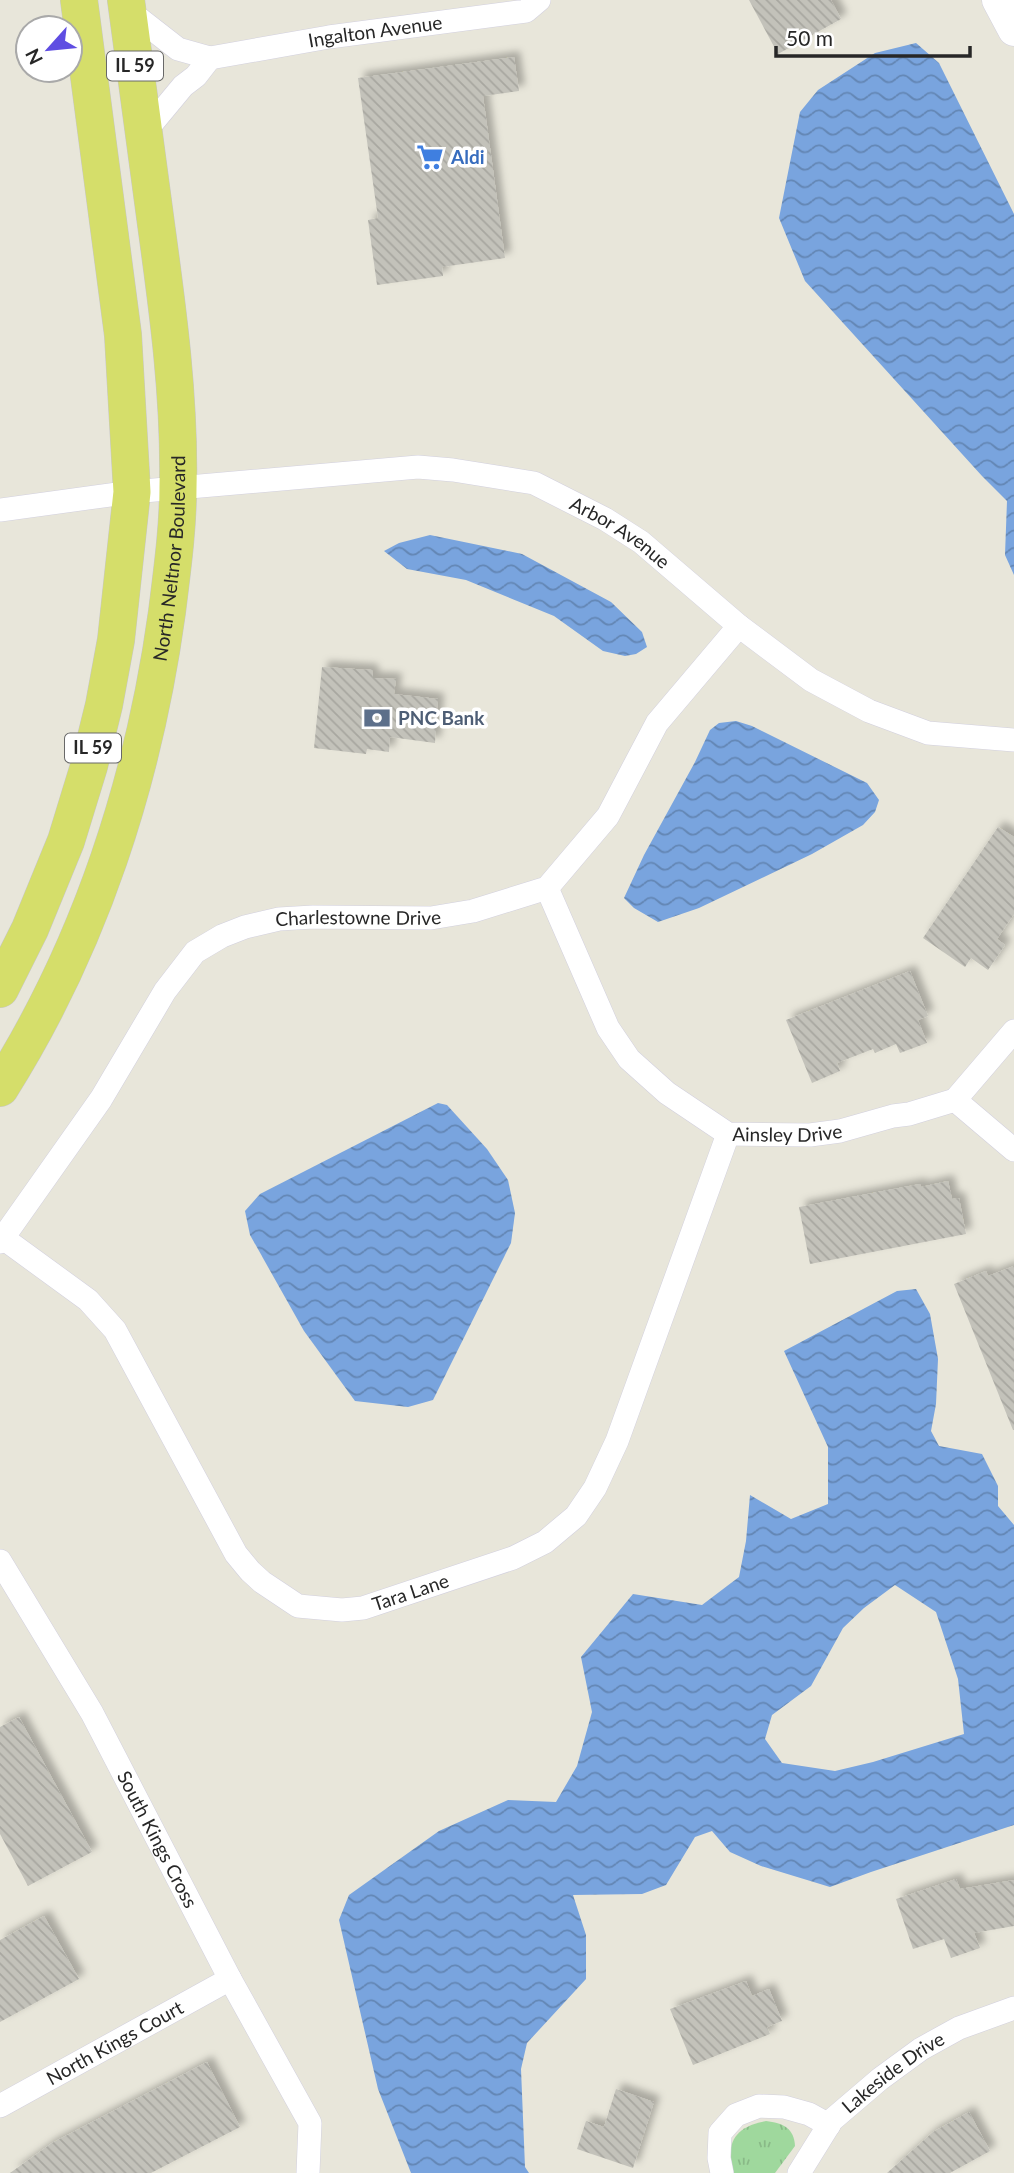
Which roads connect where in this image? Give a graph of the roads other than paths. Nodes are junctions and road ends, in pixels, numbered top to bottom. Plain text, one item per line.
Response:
1 (79, 0) edge
2 (538, 0) edge
3 (998, 0) edge
4 (127, 5) edge
5 (1014, 30) edge
6 (210, 58) junction
7 (144, 133) junction
8 (178, 488) junction
9 (132, 492) junction
10 (0, 510) edge
11 (739, 626) junction
12 (1014, 740) edge
13 (547, 888) junction
14 (0, 989) edge
15 (1014, 1031) edge
16 (0, 1087) edge
17 (955, 1100) junction
18 (728, 1133) junction
19 (1014, 1150) edge
20 (2, 1240) edge
21 (0, 1561) edge
22 (230, 1979) junction
23 (1014, 2008) edge
24 (0, 2106) edge
25 (829, 2125) junction
26 (309, 2173) edge
27 (722, 2173) edge
28 (799, 2173) edge

1 - 9 main road, IL 59
2 - 6 street, Ingalton Avenue
3 - 5 street
4 - 6 street, Ingalton Avenue
4 - 7 main road, North Neltnor Boulevard / IL 59
6 - 7 street
7 - 8 main road, North Neltnor Boulevard / IL 59
8 - 9 street
8 - 11 street, Arbor Avenue
8 - 16 main road, North Neltnor Boulevard / IL 59
9 - 10 street
9 - 14 main road, IL 59
11 - 12 street, Arbor Avenue
11 - 13 street
13 - 18 street, Ainsley Drive
13 - 20 street, Charlestowne Drive
15 - 17 street
17 - 18 street, Ainsley Drive
17 - 19 street
18 - 20 street, Tara Lane
21 - 22 street, South Kings Cross
22 - 24 street, North Kings Court
22 - 26 street, South Kings Cross
23 - 25 street, Lakeside Drive
25 - 27 street
25 - 28 street, Lakeside Drive

